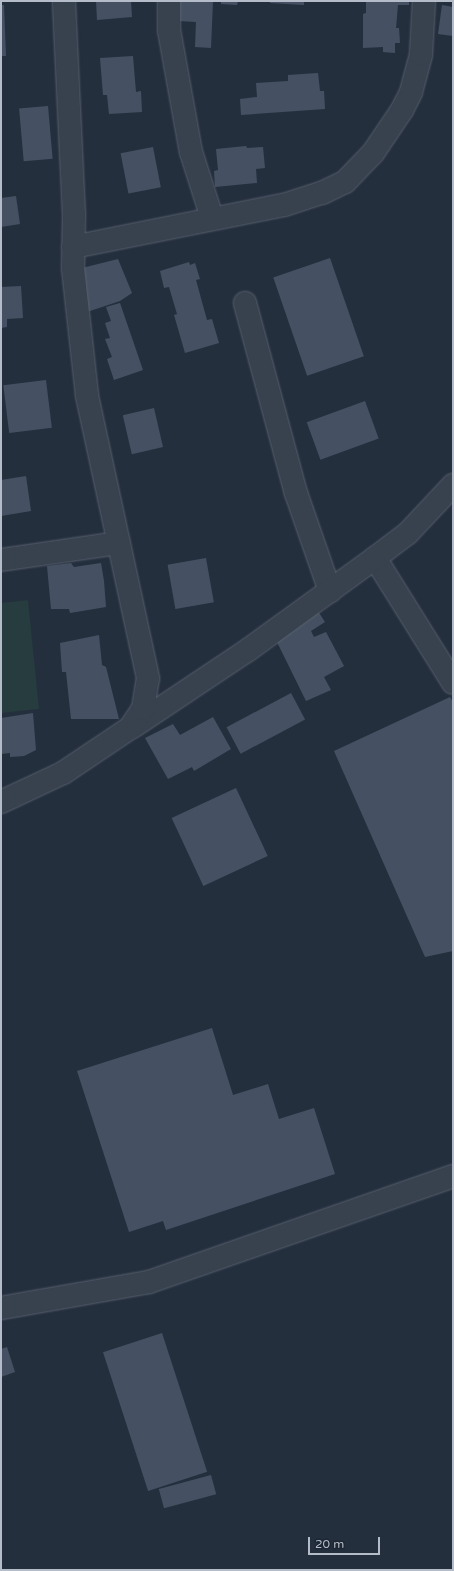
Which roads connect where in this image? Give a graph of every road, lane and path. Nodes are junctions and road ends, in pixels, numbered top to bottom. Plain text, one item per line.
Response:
1 (64, 1) edge
2 (169, 1) edge
3 (424, 1) edge
4 (212, 218) junction
5 (73, 247) junction
6 (245, 303) dead end
7 (453, 485) edge
8 (119, 543) junction
9 (375, 558) junction
10 (1, 560) edge
11 (330, 591) junction
12 (453, 683) edge
13 (130, 728) junction
14 (1, 802) edge
15 (453, 1176) edge
16 (1, 1308) edge

1 - 5 street
2 - 4 street
3 - 4 street
4 - 5 street
5 - 8 street
6 - 11 street
7 - 9 street
8 - 10 street
8 - 13 street
9 - 11 street
9 - 12 street
11 - 13 street
13 - 14 street
15 - 16 street

